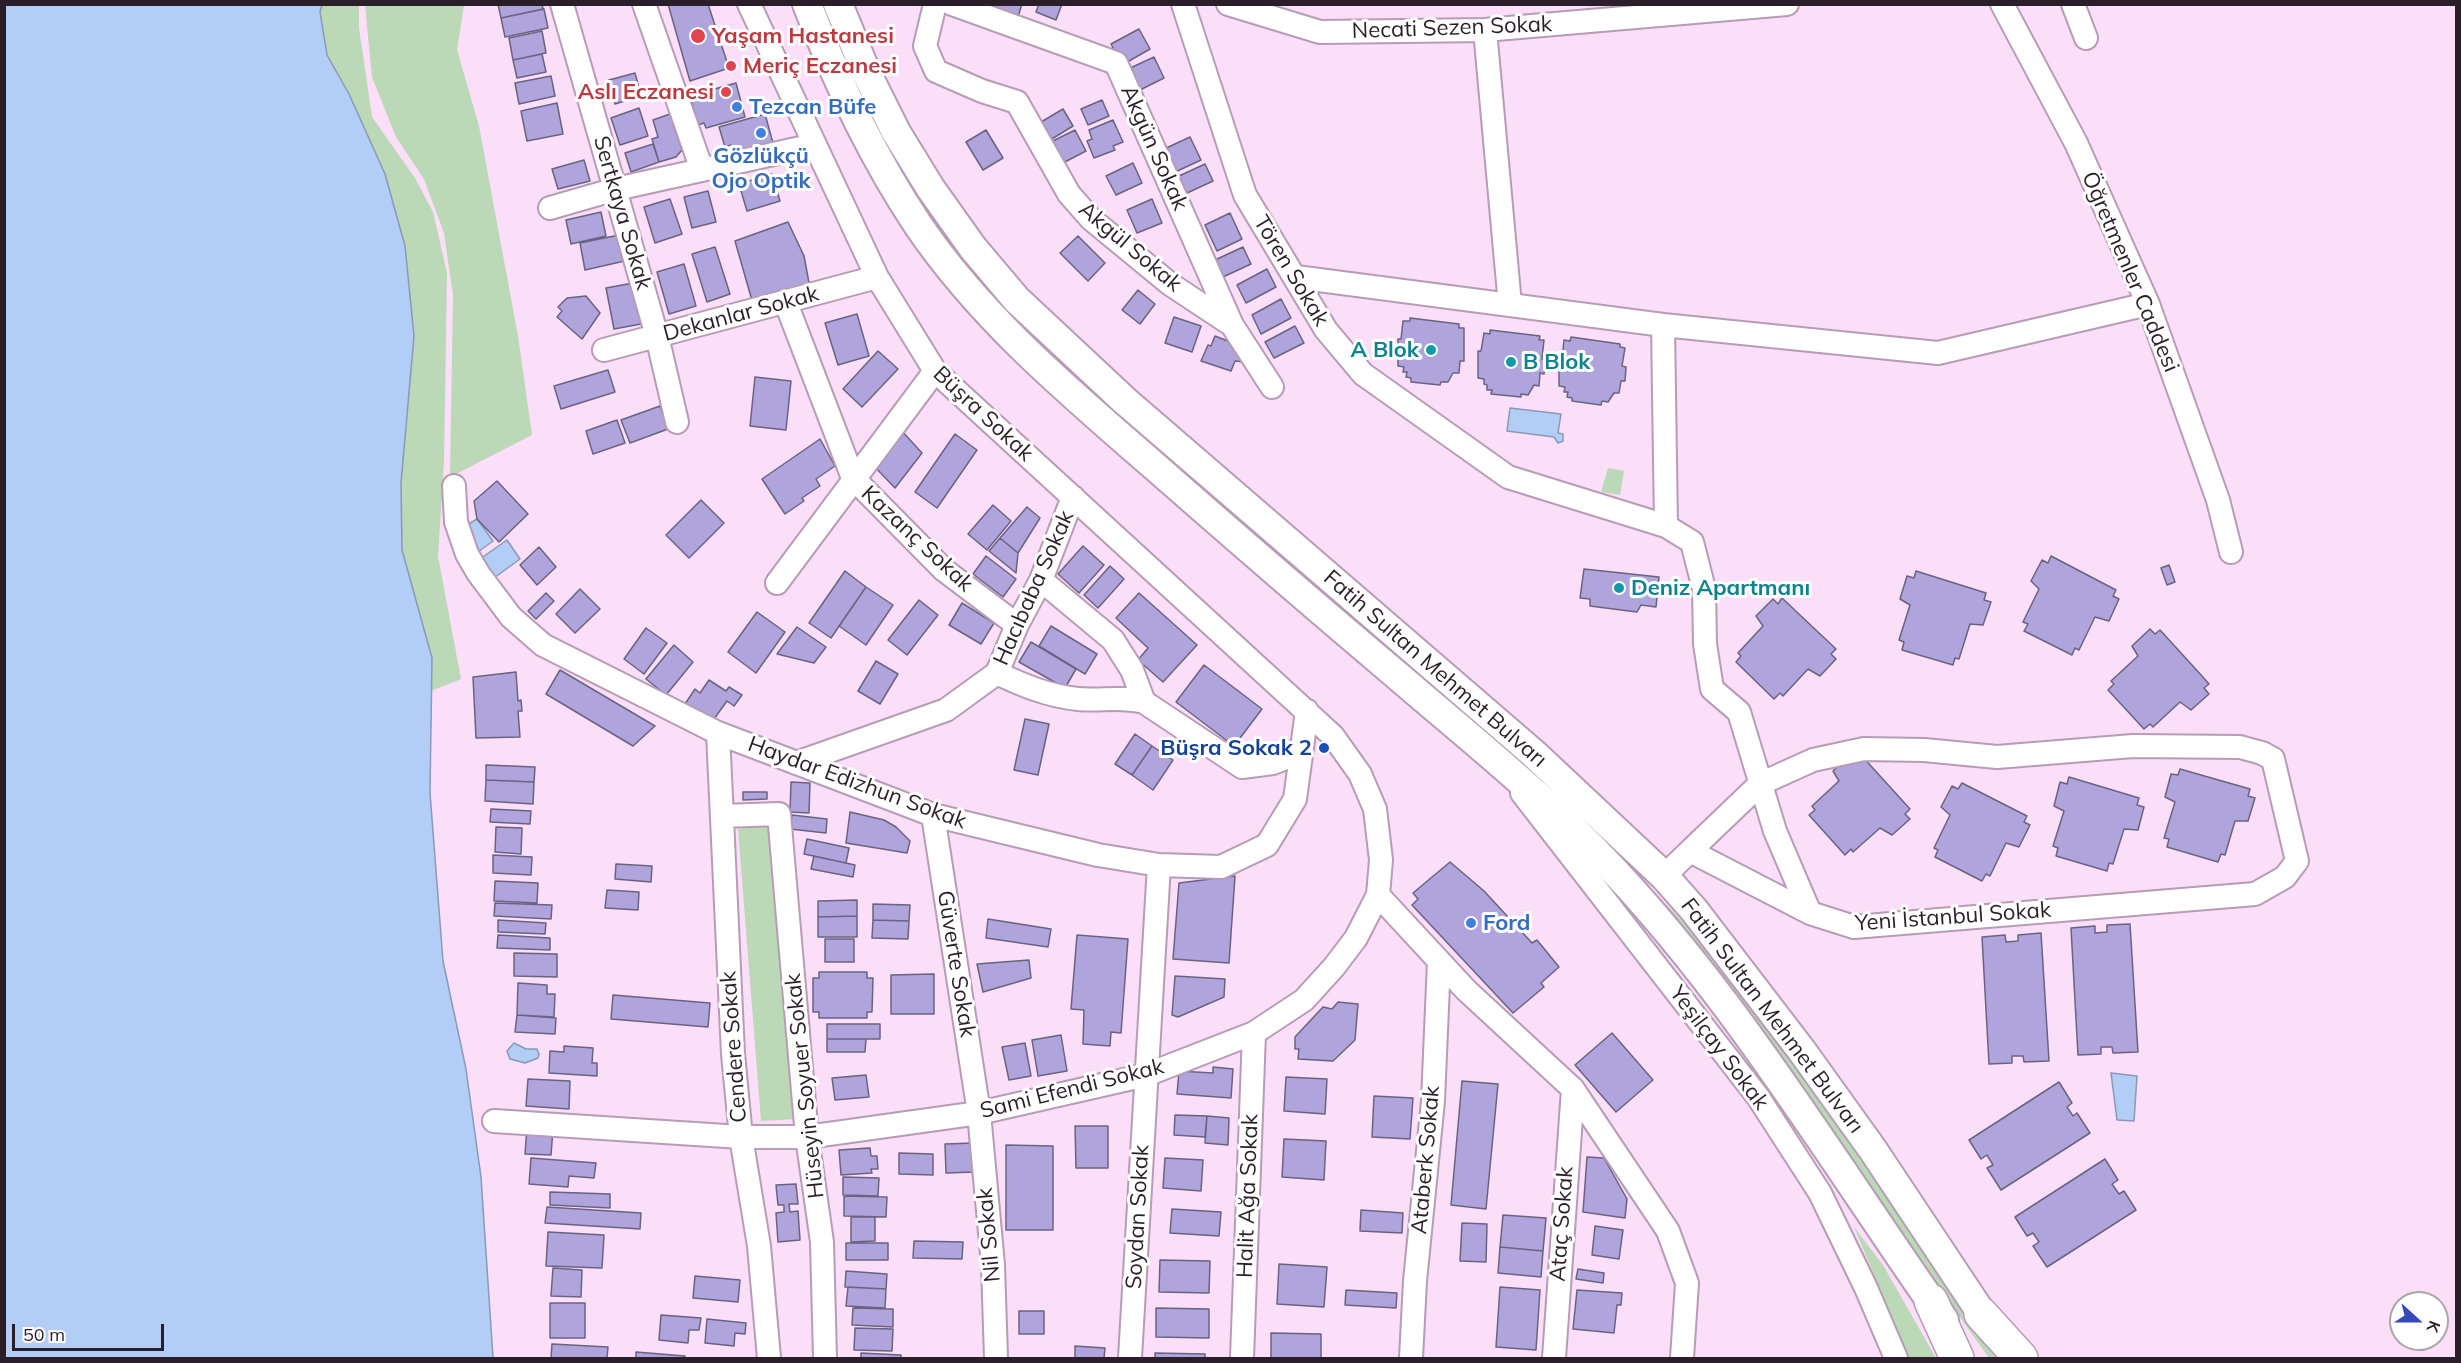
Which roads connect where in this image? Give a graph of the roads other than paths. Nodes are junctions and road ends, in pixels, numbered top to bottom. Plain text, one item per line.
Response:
1 (562, 4) edge
2 (644, 4) edge
3 (749, 4) edge
4 (807, 4) edge
5 (838, 4) edge
6 (935, 4) edge
7 (952, 4) edge
8 (1183, 4) edge
9 (1228, 4) edge
10 (1787, 4) edge
11 (2002, 4) edge
12 (2073, 4) edge
13 (1485, 30) junction
14 (2086, 38) dead end
15 (814, 145) junction
16 (702, 170) junction
17 (616, 189) junction
18 (550, 208) dead end
19 (876, 277) junction
20 (1296, 277) junction
21 (786, 303) junction
22 (2148, 304) junction
23 (1510, 305) junction
24 (1232, 324) junction
25 (1663, 325) junction
26 (657, 336) junction
27 (604, 350) dead end
28 (935, 371) junction
29 (1272, 387) dead end
30 (677, 422) dead end
31 (853, 478) junction
32 (454, 486) dead end
33 (1073, 497) junction
34 (1666, 526) junction
35 (2231, 552) dead end
36 (1041, 580) junction
37 (777, 583) dead end
38 (1017, 625) junction
39 (997, 674) junction
40 (1144, 702) junction
41 (1307, 711) junction
42 (718, 733) junction
43 (1301, 752) junction
44 (796, 763) junction
45 (1500, 763) junction
46 (1760, 784) junction
47 (933, 815) junction
48 (722, 816) junction
49 (1690, 851) junction
50 (1159, 865) junction
51 (1664, 876) junction
52 (1378, 895) junction
53 (1810, 913) junction
54 (1439, 961) junction
55 (1254, 1033) junction
56 (1146, 1075) junction
57 (1573, 1089) junction
58 (979, 1113) junction
59 (494, 1121) dead end
60 (741, 1137) junction
61 (807, 1137) junction
62 (1931, 1301) junction
63 (1981, 1314) junction
64 (769, 1359) edge
65 (825, 1359) edge
66 (996, 1359) edge
67 (1130, 1359) edge
68 (1242, 1359) edge
69 (1411, 1359) edge
70 (1554, 1359) edge
71 (1682, 1359) edge
72 (1896, 1359) edge
73 (1957, 1359) edge
74 (1971, 1359) edge
75 (2013, 1359) edge
76 (2021, 1359) edge

1 - 17 street, Sertkaya Sokak
2 - 16 street
3 - 15 street, Büşra Sokak
4 - 45 main road, Fatih Sultan Mehmet Bulvarı
5 - 51 main road, Fatih Sultan Mehmet Bulvarı
6 - 24 street, Akgül Sokak
7 - 24 street, Akgün Sokak
8 - 20 street, Tören Sokak
9 - 13 street, Necati Sezen Sokak
10 - 13 street, Necati Sezen Sokak
11 - 22 street, Öğretmenler Caddesi
12 - 14 street
13 - 23 street
15 - 16 street
15 - 19 street, Büşra Sokak
16 - 17 street
17 - 18 street
17 - 26 street, Sertkaya Sokak
19 - 21 street, Dekanlar Sokak
19 - 28 street, Büşra Sokak
20 - 23 street
20 - 34 street, Tören Sokak
21 - 26 street, Dekanlar Sokak
21 - 31 street, Kazanç Sokak
22 - 25 street
22 - 35 street, Öğretmenler Caddesi
23 - 25 street
24 - 29 street, Akgün Sokak
25 - 34 street
26 - 27 street, Dekanlar Sokak
26 - 30 street, Sertkaya Sokak
28 - 31 street
28 - 33 street, Büşra Sokak
31 - 37 street
31 - 38 street, Kazanç Sokak
32 - 42 street, Haydar Edizhun Sokak
33 - 36 street, Hacıbaba Sokak
33 - 41 street, Büşra Sokak
34 - 46 street
36 - 38 street, Hacıbaba Sokak
36 - 40 street
38 - 39 street, Hacıbaba Sokak
39 - 40 street
39 - 44 street, Hacıbaba Sokak
40 - 43 street
41 - 43 street, Haydar Edizhun Sokak
41 - 52 street, Sami Efendi Sokak
42 - 44 street, Haydar Edizhun Sokak
42 - 48 street, Cendere Sokak
43 - 50 street, Haydar Edizhun Sokak
44 - 47 street, Haydar Edizhun Sokak
45 - 62 main road, Fatih Sultan Mehmet Bulvarı
45 - 72 street, Yeşilçay Sokak
46 - 49 street
46 - 53 street
46 - 53 street, Yeni İstanbul Sokak
47 - 50 street, Haydar Edizhun Sokak
47 - 58 street, Güverte Sokak
48 - 60 street, Cendere Sokak
48 - 61 street, Hüseyin Soyuer Sokak
49 - 51 street
49 - 53 street, Yeni İstanbul Sokak
50 - 56 street, Soydan Sokak
51 - 63 main road, Fatih Sultan Mehmet Bulvarı
52 - 54 street
52 - 55 street, Sami Efendi Sokak
54 - 57 street
54 - 69 street, Ataberk Sokak
55 - 56 street, Sami Efendi Sokak
55 - 68 street, Halit Ağa Sokak
56 - 58 street, Sami Efendi Sokak
56 - 67 street, Soydan Sokak
57 - 70 street, Ataç Sokak
57 - 71 street
58 - 61 street, Sami Efendi Sokak
58 - 66 street, Nil Sokak
59 - 60 street, Sami Efendi Sokak
60 - 61 street, Sami Efendi Sokak
60 - 64 street, Cendere Sokak
61 - 65 street, Hüseyin Soyuer Sokak
62 - 73 highway
62 - 74 main road, Fatih Sultan Mehmet Bulvarı
63 - 75 main road, Fatih Sultan Mehmet Bulvarı
63 - 76 highway

